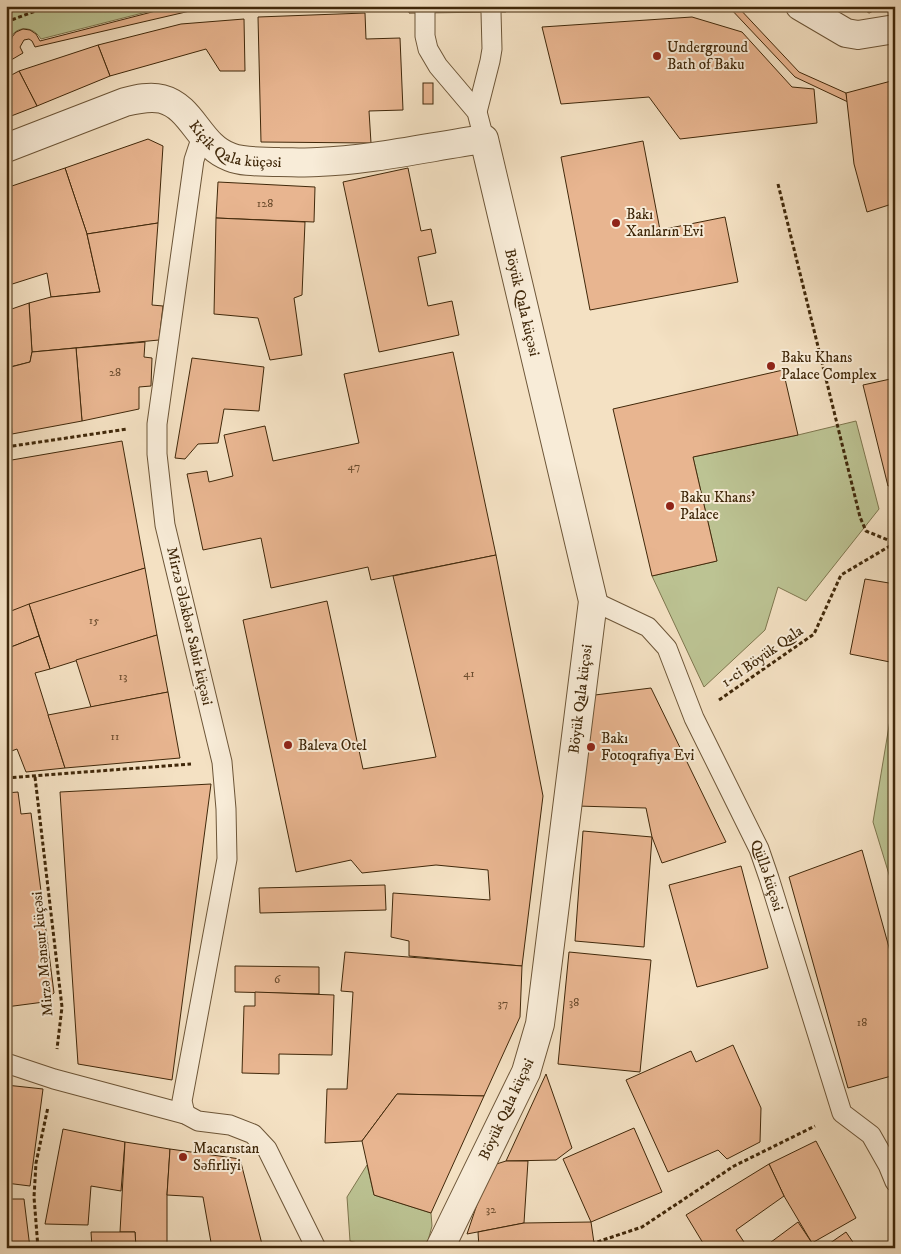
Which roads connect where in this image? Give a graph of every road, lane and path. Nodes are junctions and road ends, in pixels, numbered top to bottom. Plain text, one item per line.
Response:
1 (48, 6) edge
2 (800, 6) edge
3 (425, 12) dead end
4 (491, 12) dead end
5 (6, 22) edge
6 (895, 29) edge
7 (477, 112) junction
8 (202, 136) junction
9 (484, 139) junction
10 (6, 148) edge
11 (778, 184) dead end
12 (157, 424) junction
13 (6, 448) edge
14 (895, 543) edge
15 (592, 601) junction
16 (694, 718) junction
17 (222, 762) junction
18 (35, 777) junction
19 (6, 778) edge
20 (6, 1063) edge
21 (54, 1079) junction
22 (842, 1113) junction
23 (185, 1114) junction
24 (895, 1182) edge
25 (38, 1248) edge
26 (316, 1248) edge
27 (440, 1248) edge
28 (580, 1248) edge

1 - 5 path
2 - 6 street
3 - 7 lane
4 - 7 lane
7 - 9 lane
8 - 9 street, Kiçik Qala küçəsi
8 - 10 street, Kiçik Qala küçəsi
8 - 12 lane, Mirzə Ələkbər Sabir küçəsi
9 - 15 street, Böyük Qala küçəsi
11 - 14 path
12 - 13 path
12 - 17 lane, Mirzə Ələkbər Sabir küçəsi
14 - 16 path, 1-ci Böyük Qala
15 - 16 lane, Qüllə küçəsi
15 - 27 street, Böyük Qala küçəsi
16 - 22 lane, Qüllə küçəsi
17 - 18 path
17 - 23 lane, Mirzə Ələkbər Sabir küçəsi
18 - 19 path
18 - 21 path, Mirzə Mənsur küçəsi
20 - 21 lane
21 - 23 lane
21 - 25 path, Mirzə Mənsur küçəsi
22 - 24 lane
22 - 28 path
23 - 26 lane

